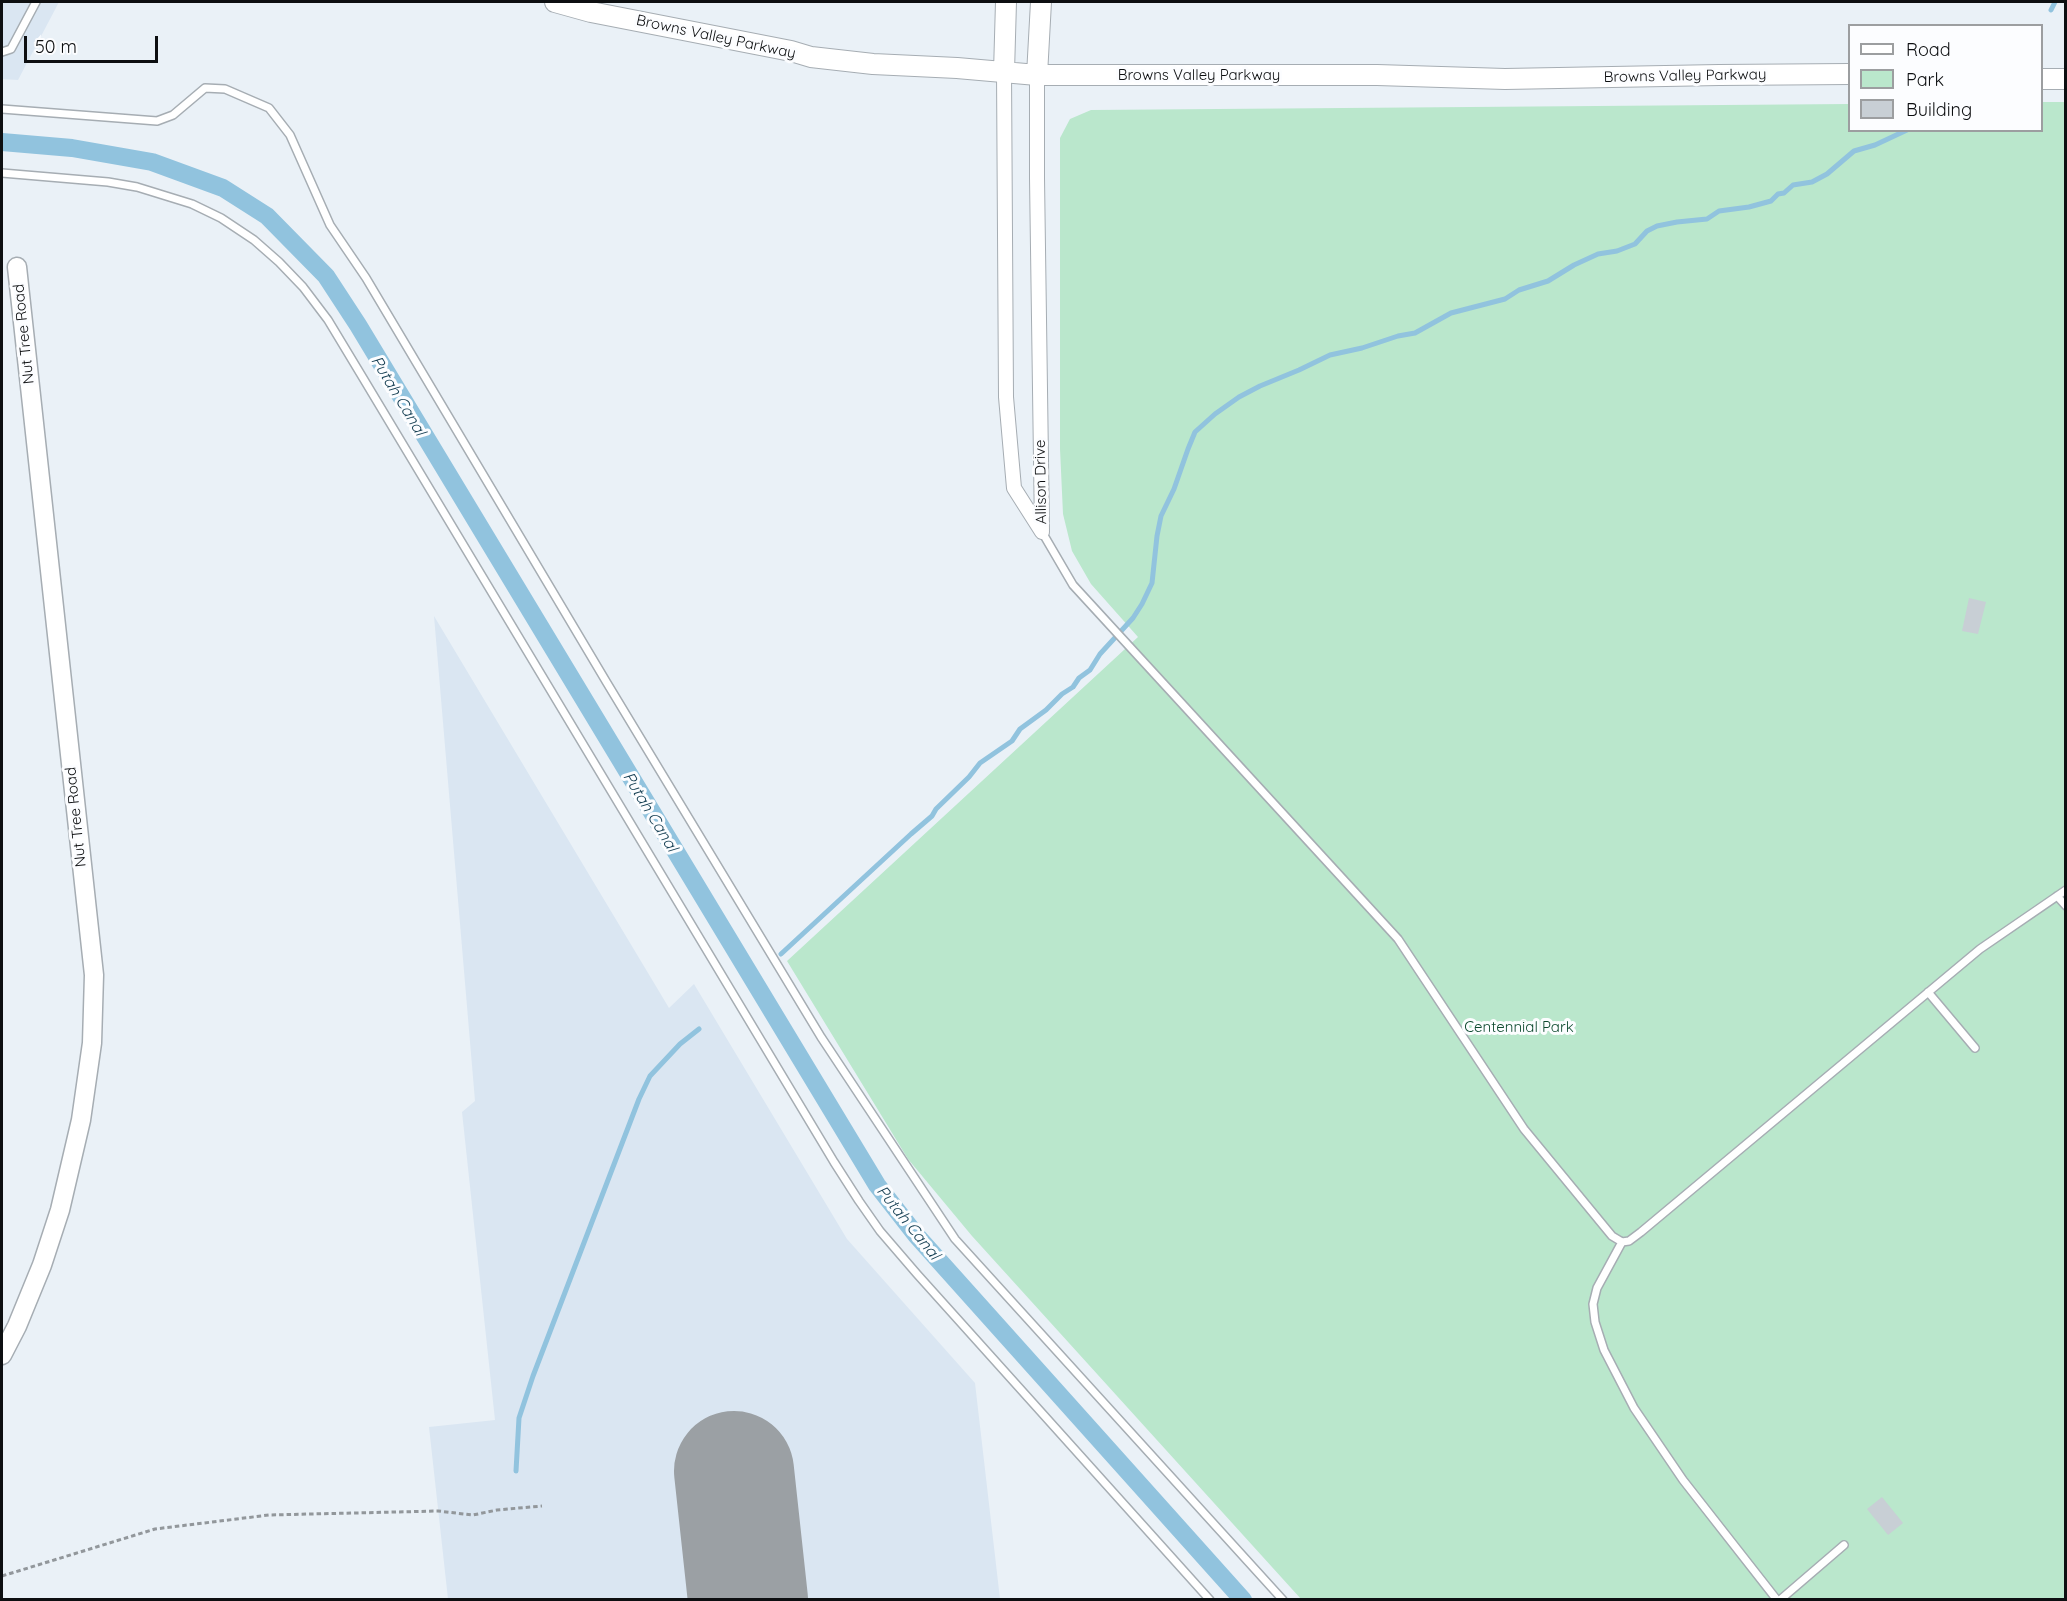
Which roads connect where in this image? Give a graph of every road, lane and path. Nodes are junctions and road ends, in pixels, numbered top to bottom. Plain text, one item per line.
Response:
1 (36, 2) edge
2 (555, 2) edge
3 (1006, 2) edge
4 (1041, 2) edge
5 (2, 52) edge
6 (1004, 72) junction
7 (1037, 75) junction
8 (1848, 75) edge
9 (2043, 79) edge
10 (2066, 79) edge
11 (2, 109) edge
12 (2, 173) edge
13 (17, 267) dead end
14 (1042, 532) junction
15 (2066, 890) edge
16 (2057, 896) junction
17 (2066, 906) edge
18 (1928, 992) junction
19 (1975, 1048) dead end
20 (1622, 1242) junction
21 (2, 1355) edge
22 (542, 1506) dead end
23 (1844, 1545) dead end
24 (2, 1576) edge
25 (1210, 1599) edge
26 (1284, 1599) edge
27 (1778, 1599) edge

1 - 5 lane
2 - 6 main road, Browns Valley Parkway
3 - 6 main road, Allison Drive
4 - 7 main road, Allison Drive
6 - 7 main road, Browns Valley Parkway
6 - 14 street, Allison Drive
7 - 8 main road, Browns Valley Parkway
7 - 14 street, Allison Drive
9 - 10 main road
11 - 26 lane
12 - 25 lane
13 - 21 street, Nut Tree Road
14 - 20 lane
15 - 16 lane
16 - 17 lane
16 - 18 lane
18 - 19 lane
18 - 20 lane
20 - 27 lane
22 - 24 path
23 - 27 lane

